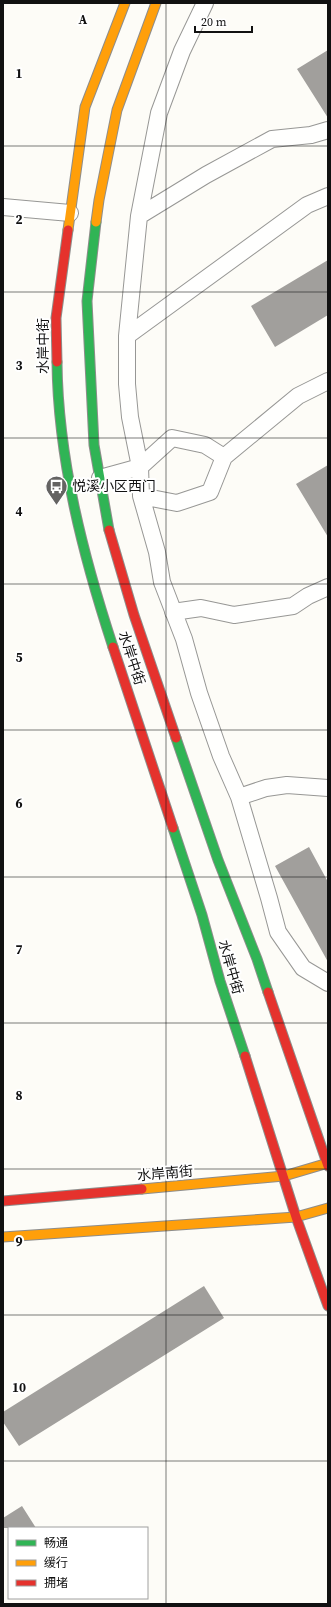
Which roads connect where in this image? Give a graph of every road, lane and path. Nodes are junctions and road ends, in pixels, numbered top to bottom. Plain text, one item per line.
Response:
1 (125, 3) edge
2 (156, 3) edge
3 (205, 3) edge
4 (328, 130) edge
5 (328, 196) edge
6 (3, 207) edge
7 (70, 213) junction
8 (139, 216) junction
9 (127, 336) junction
10 (328, 381) edge
11 (224, 457) junction
12 (140, 467) junction
13 (100, 478) junction
14 (141, 496) junction
15 (328, 587) edge
16 (173, 612) junction
17 (328, 788) edge
18 (238, 798) junction
19 (328, 984) edge
20 (328, 1164) edge
21 (284, 1176) junction
22 (3, 1201) edge
23 (328, 1208) edge
24 (296, 1217) junction
25 (3, 1237) edge
26 (328, 1306) edge

1 - 7 street, 水岸中街
2 - 13 street, 水岸中街
3 - 8 street
4 - 8 street
5 - 9 street
6 - 7 street
7 - 21 street, 水岸中街
8 - 9 street
9 - 12 street
10 - 11 street
11 - 12 street
11 - 14 street
12 - 13 street
12 - 14 street
13 - 20 street, 水岸中街
14 - 16 street
15 - 16 street
16 - 18 street
17 - 18 street
18 - 19 street
20 - 21 street, 水岸南街
21 - 22 street, 水岸南街
21 - 24 street, 水岸中街
23 - 24 street
24 - 25 street
24 - 26 street, 水岸中街

